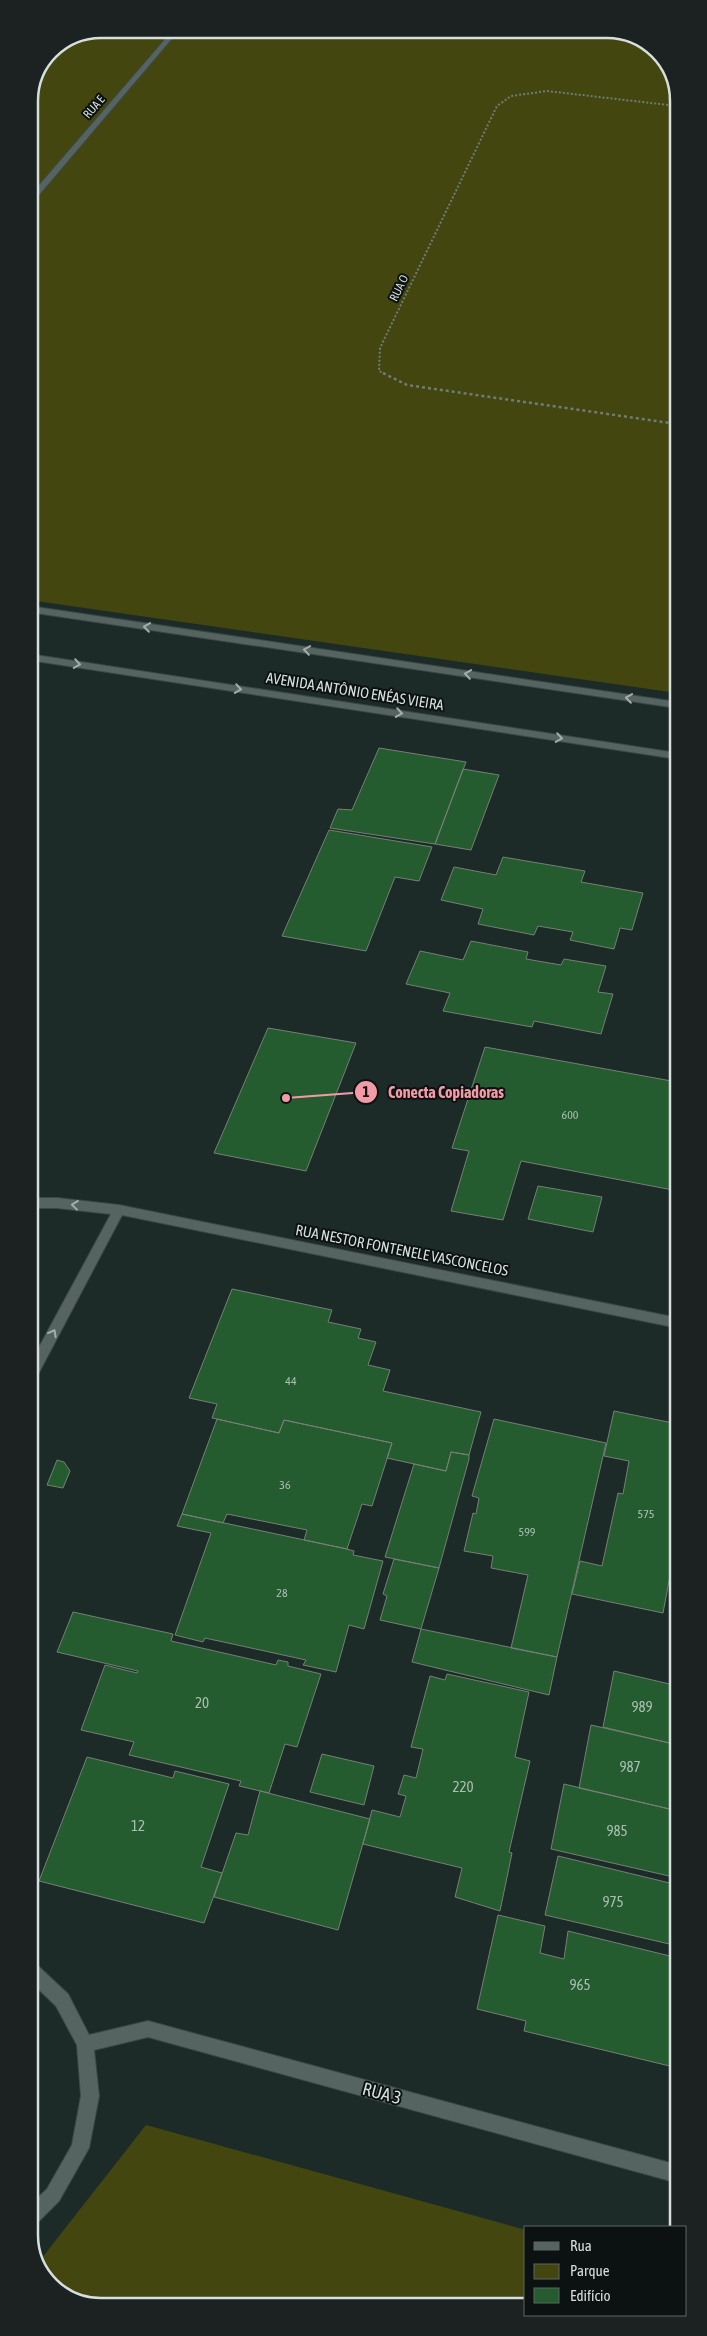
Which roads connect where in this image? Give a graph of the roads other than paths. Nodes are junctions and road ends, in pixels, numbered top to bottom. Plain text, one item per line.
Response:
1 (169, 38) edge
2 (38, 191) edge
3 (38, 610) edge
4 (38, 658) edge
5 (670, 704) edge
6 (670, 755) edge
7 (38, 1203) edge
8 (119, 1210) junction
9 (670, 1320) edge
10 (38, 1361) edge
11 (38, 1978) edge
12 (85, 2044) junction
13 (670, 2172) edge
14 (38, 2210) edge

1 - 2 street, RUA E
5 -> 3 street
4 -> 6 street, AVENIDA ANTÔNIO ENÉAS VIEIRA
8 -> 7 street, RUA NESTOR FONTENELE VASCONCELOS
8 - 9 street, RUA NESTOR FONTENELE VASCONCELOS
10 -> 8 street
11 - 12 street
12 - 13 street, RUA 3
12 - 14 street

